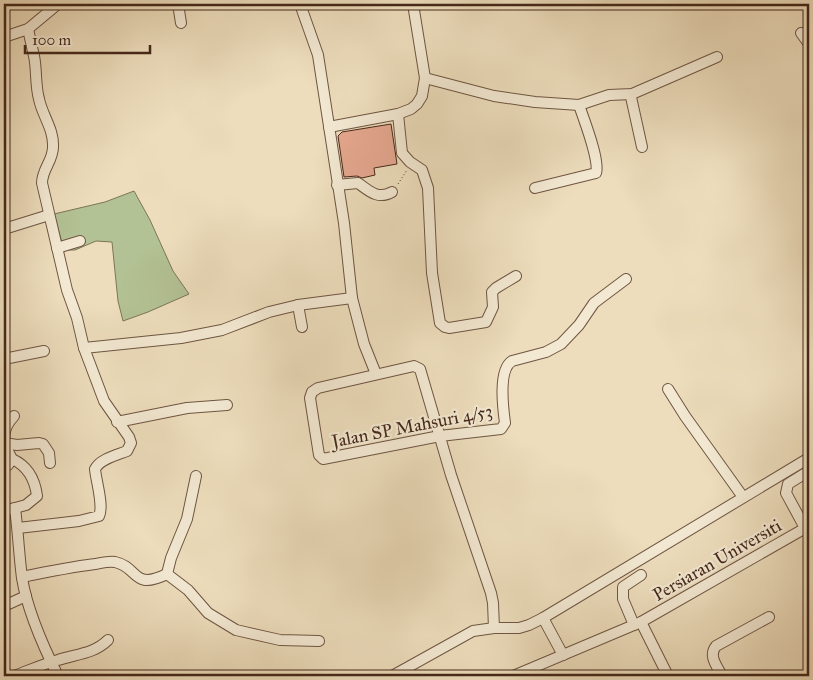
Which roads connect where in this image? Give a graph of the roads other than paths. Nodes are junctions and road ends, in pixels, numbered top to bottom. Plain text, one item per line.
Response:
1 (58, 4) edge
2 (178, 4) edge
3 (300, 4) edge
4 (413, 4) edge
5 (181, 23) dead end
6 (28, 29) junction
7 (802, 33) dead end
8 (4, 37) edge
9 (809, 44) edge
10 (717, 57) dead end
11 (426, 78) junction
12 (632, 94) junction
13 (579, 105) junction
14 (398, 114) junction
15 (329, 127) junction
16 (642, 147) dead end
17 (338, 185) junction
18 (536, 188) dead end
19 (392, 192) road end
20 (48, 215) junction
21 (4, 229) edge
22 (80, 241) dead end
23 (57, 248) junction
24 (516, 276) dead end
25 (626, 279) dead end
26 (352, 298) junction
27 (298, 305) junction
28 (302, 327) dead end
29 (84, 348) junction
30 (44, 351) dead end
31 (4, 359) edge
32 (376, 374) junction
33 (668, 389) dead end
34 (227, 405) dead end
35 (14, 416) dead end
36 (117, 422) junction
37 (440, 436) junction
38 (4, 443) edge
39 (809, 458) edge
40 (12, 459) junction
41 (50, 463) dead end
42 (4, 468) edge
43 (809, 471) edge
44 (196, 476) dead end
45 (743, 497) junction
46 (16, 508) junction
47 (4, 510) edge
48 (807, 527) edge
49 (18, 528) junction
50 (167, 574) junction
51 (641, 575) dead end
52 (22, 577) junction
53 (26, 596) junction
54 (4, 606) edge
55 (769, 617) dead end
56 (543, 618) junction
57 (638, 624) junction
58 (494, 628) junction
59 (108, 640) dead end
60 (319, 641) dead end
61 (563, 655) junction
62 (51, 662) junction
63 (14, 676) edge
64 (58, 676) edge
65 (392, 676) edge
66 (514, 676) edge
67 (668, 676) edge
68 (722, 676) edge

1 - 6 street
2 - 5 street
3 - 15 street
4 - 11 street
6 - 8 street
6 - 20 street
7 - 9 street
10 - 12 street
11 - 13 street
11 - 14 street
12 - 13 street
12 - 16 street
13 - 18 street
14 - 15 street
14 - 24 street
15 - 17 street
17 - 19 street
17 - 26 street
20 - 21 street
20 - 23 street
22 - 23 street
23 - 29 street
25 - 37 street, Jalan SP Mahsuri 4/53
26 - 27 street
26 - 32 street
27 - 28 street
27 - 29 street
29 - 36 street
30 - 31 street
32 - 37 street
32 - 37 street, Jalan SP Mahsuri 4/53
33 - 45 street
34 - 36 street
35 - 38 street
36 - 49 street
37 - 58 street
38 - 40 street
38 - 41 street
39 - 45 street
40 - 42 street
40 - 46 street
43 - 48 street
44 - 50 street
45 - 56 street
46 - 47 street
46 - 49 street
48 - 57 street, Persiaran Universiti
49 - 52 street
50 - 52 street
50 - 60 street
51 - 57 street
52 - 53 street
53 - 54 street
53 - 62 street
55 - 68 street
56 - 58 street
56 - 61 street
57 - 61 street, Persiaran Universiti
57 - 67 street
58 - 65 street
59 - 62 street
61 - 66 street, Persiaran Universiti
62 - 63 street
62 - 64 street

